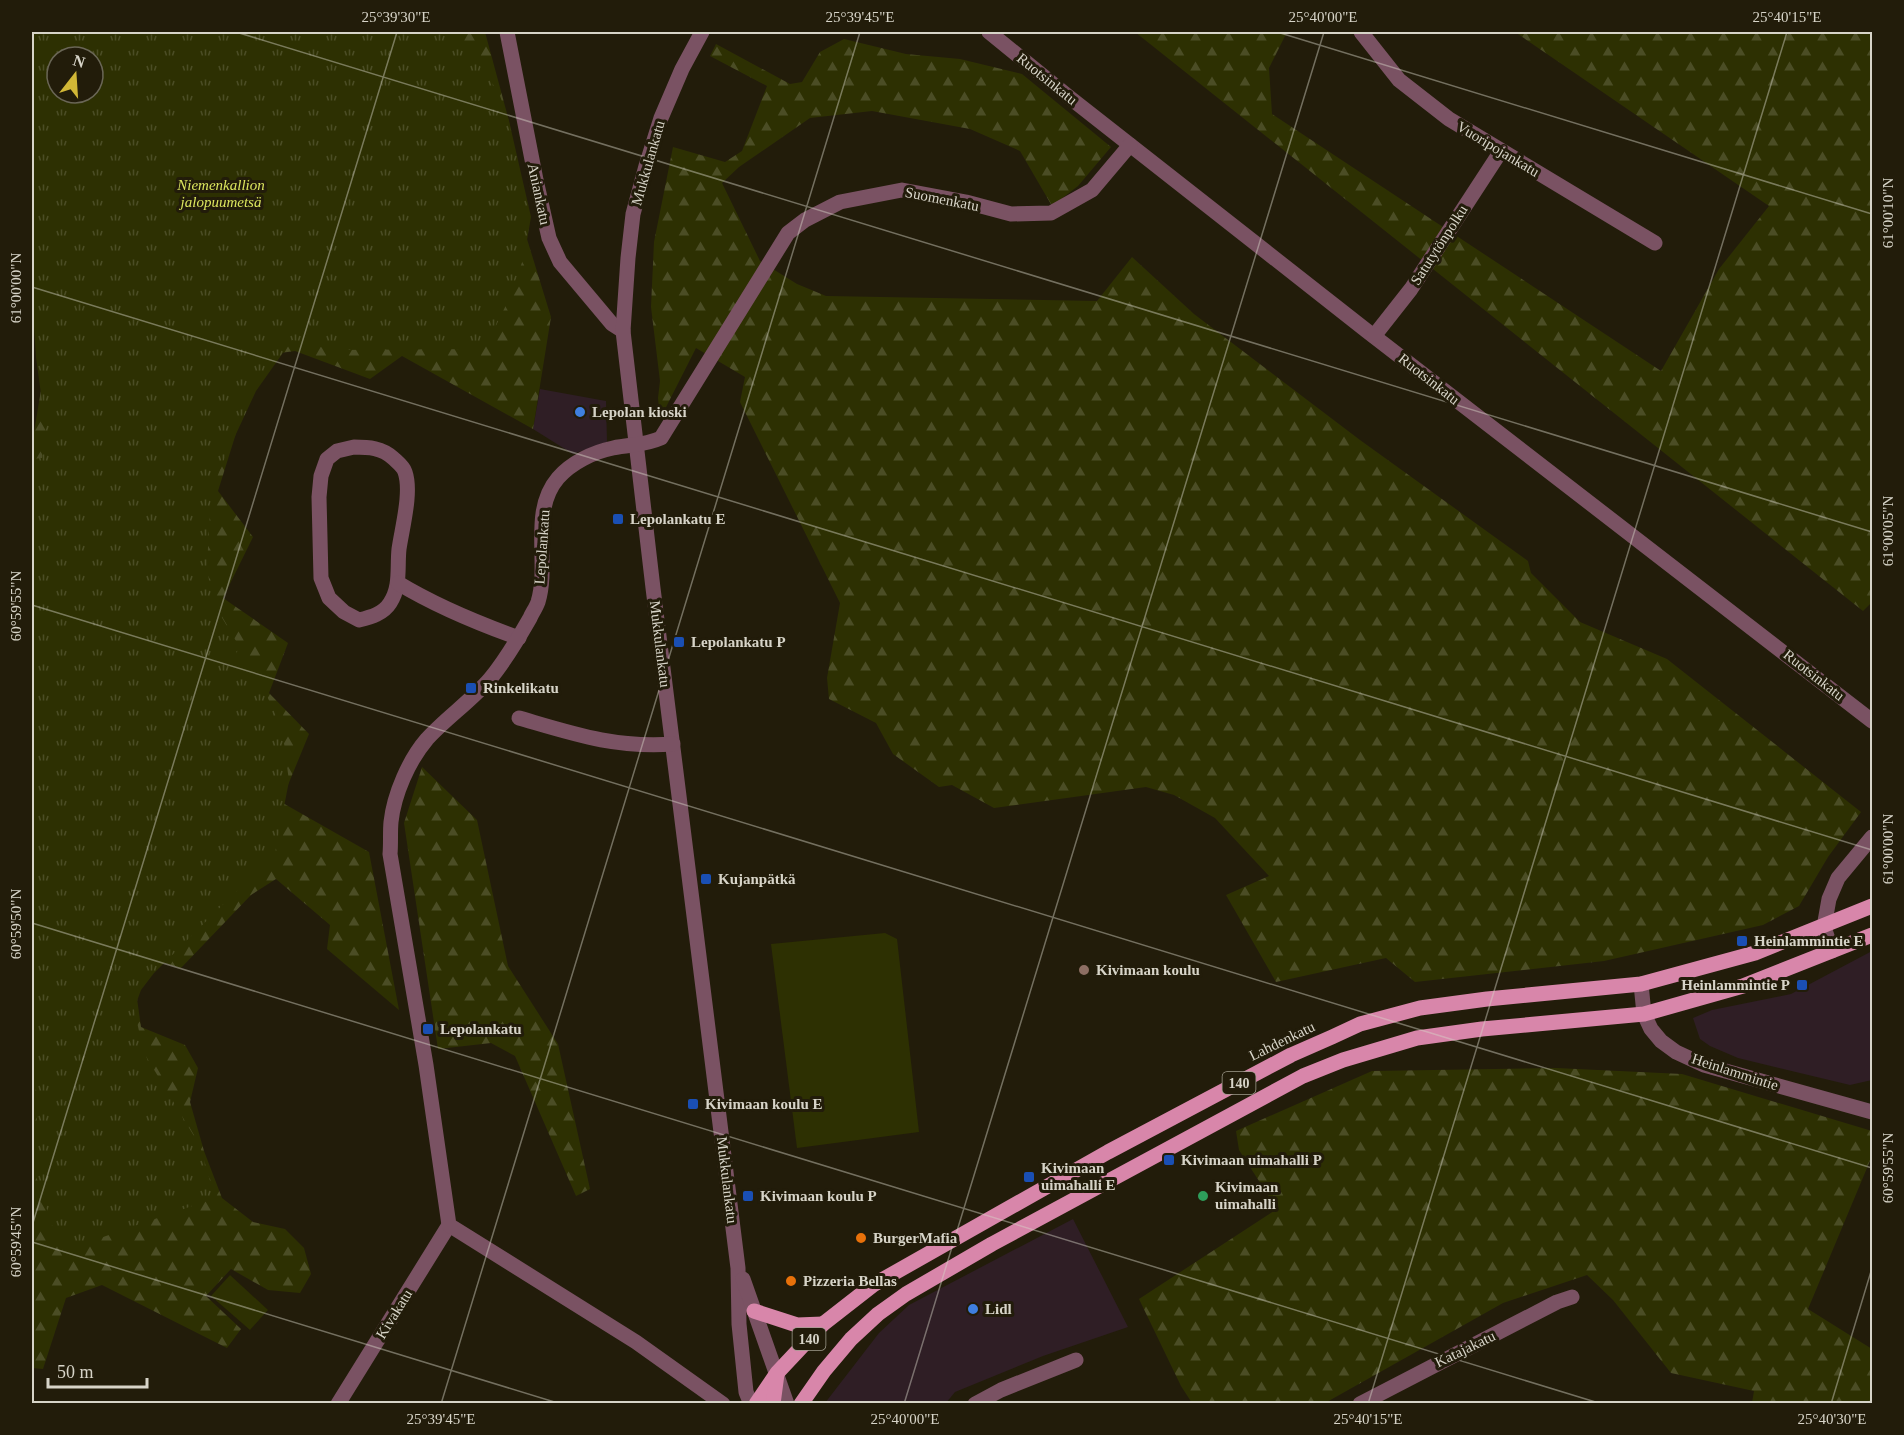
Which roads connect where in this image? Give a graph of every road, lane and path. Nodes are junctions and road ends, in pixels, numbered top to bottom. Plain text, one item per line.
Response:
1 (507, 32) edge
2 (702, 32) edge
3 (989, 32) edge
4 (1361, 32) edge
5 (1130, 145) junction
6 (1501, 151) junction
7 (1655, 243) dead end
8 (623, 331) junction
9 (1374, 336) junction
10 (636, 446) junction
11 (398, 583) junction
12 (519, 638) junction
13 (519, 717) dead end
14 (1872, 721) edge
15 (672, 744) junction
16 (1872, 837) edge
17 (1872, 906) edge
18 (1824, 927) junction
19 (1872, 935) edge
20 (1832, 951) junction
21 (1641, 984) junction
22 (1644, 1014) junction
23 (1872, 1112) edge
24 (449, 1225) junction
25 (738, 1268) junction
26 (1572, 1297) dead end
27 (754, 1311) junction
28 (823, 1324) junction
29 (1076, 1360) dead end
30 (777, 1374) junction
31 (338, 1404) edge
32 (723, 1404) edge
33 (751, 1404) edge
34 (756, 1404) edge
35 (773, 1404) edge
36 (787, 1404) edge
37 (801, 1404) edge
38 (975, 1404) edge
39 (1360, 1404) edge

1 - 8 street, Aniankatu
2 - 8 street, Mukkulankatu
3 - 5 street, Ruotsinkatu
4 - 6 street, Vuoripojankatu
5 - 9 street, Ruotsinkatu
5 - 10 street, Suomenkatu
6 - 7 street, Vuoripojankatu
6 - 9 street, Satutytönpolku
8 - 10 street, Mukkulankatu
9 - 14 street, Ruotsinkatu
10 - 12 street, Lepolankatu
10 - 15 street, Mukkulankatu
11 - 11 street
11 - 12 street
12 - 24 street, Lepolankatu
13 - 15 street
15 - 25 street, Mukkulankatu
16 - 18 street
17 - 18 main road, Lahdenkatu / 140
18 - 20 street
18 - 21 main road, Lahdenkatu / 140
19 - 20 main road, 140
20 - 22 main road, 140
21 - 22 street, Heinlammintie
21 - 28 main road, Lahdenkatu / 140
22 - 23 street, Heinlammintie
22 - 37 main road, 140
24 - 31 street, Kivakatu
24 - 32 street
25 - 27 street, Mukkulankatu
25 - 33 street, Mukkulankatu
26 - 39 street, Katajakatu
27 - 28 main road
27 - 30 street, Mukkulankatu
28 - 30 main road, Lahdenkatu / 140
29 - 38 street
30 - 34 main road, Lahdenkatu / 140
30 - 35 main road
30 - 36 street, Mukkulankatu

